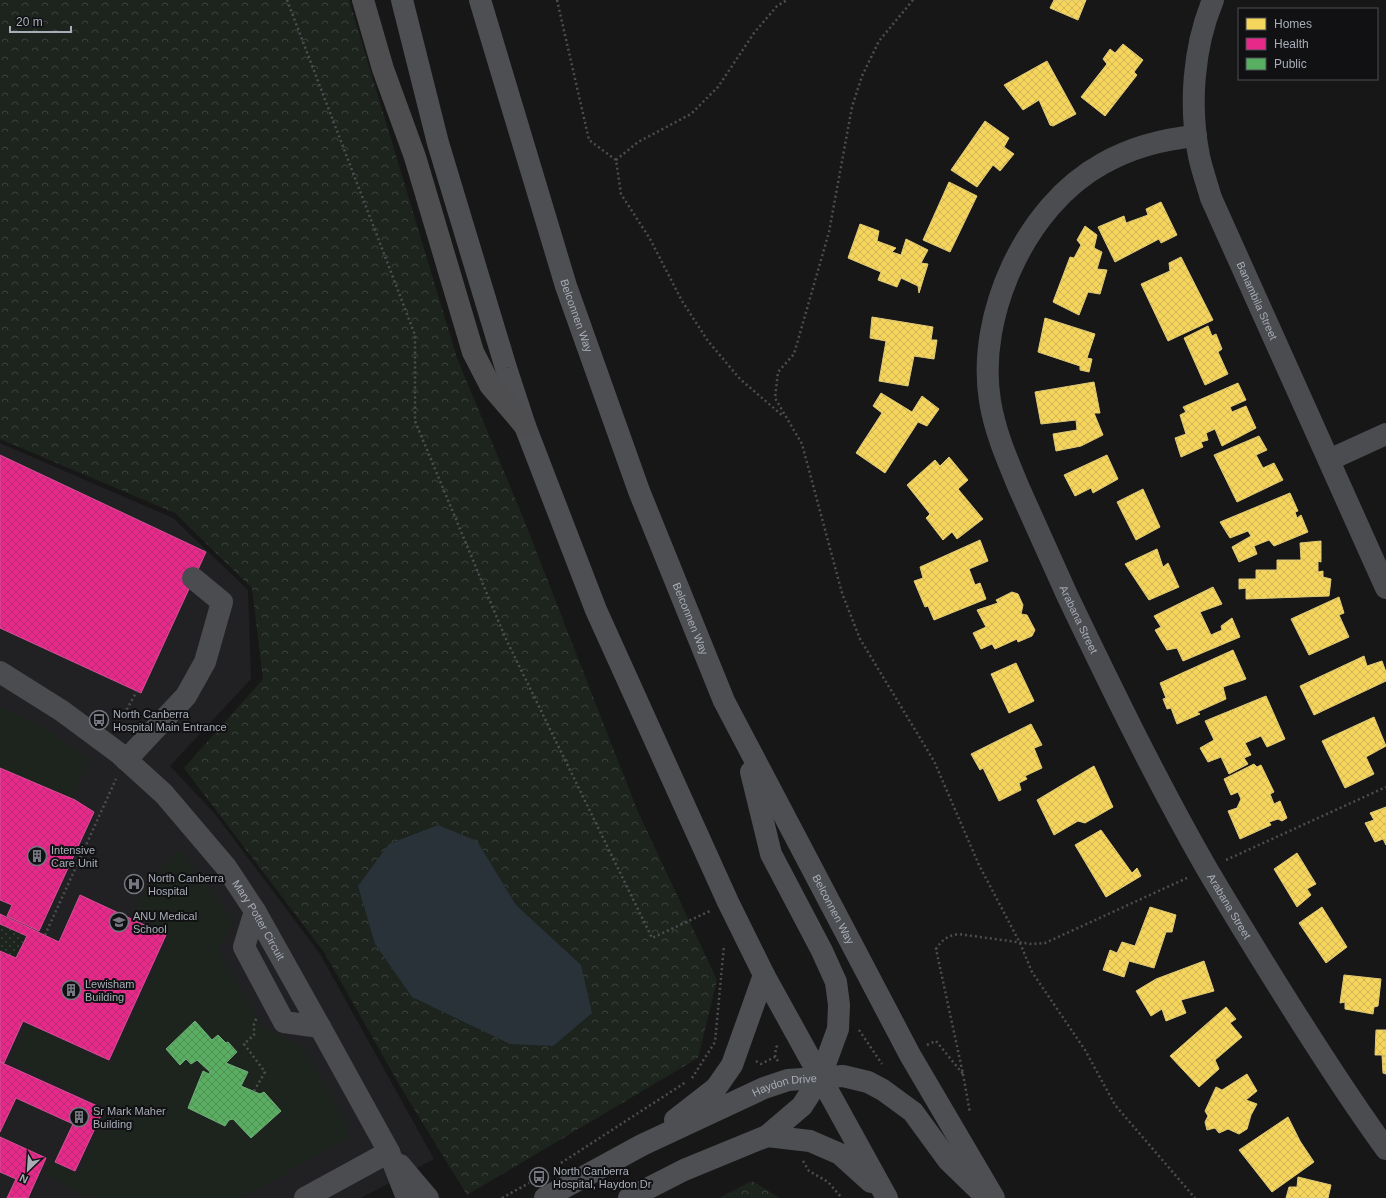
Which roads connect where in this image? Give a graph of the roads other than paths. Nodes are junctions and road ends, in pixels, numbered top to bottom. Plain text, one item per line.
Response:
1 (363, 0) edge
2 (402, 0) edge
3 (480, 0) edge
4 (1213, 0) edge
5 (1196, 136) junction
6 (525, 426) junction
7 (1386, 434) edge
8 (1328, 460) junction
9 (193, 578) dead end
10 (1386, 588) edge
11 (0, 672) edge
12 (744, 740) junction
13 (126, 760) junction
14 (255, 911) junction
15 (764, 974) junction
16 (320, 1027) junction
17 (820, 1078) junction
18 (767, 1136) junction
19 (642, 1145) junction
20 (1386, 1149) edge
21 (389, 1152) junction
22 (539, 1189) edge
23 (886, 1197) edge
24 (305, 1198) edge
25 (407, 1198) edge
26 (428, 1198) edge
27 (629, 1198) edge
28 (988, 1198) edge
29 (994, 1198) edge

1 - 6 highway
2 - 6 main road
3 - 12 main road, Belconnen Way
4 - 5 street, Banambila Street
5 - 8 street, Banambila Street
5 - 20 street, Arabana Street
6 - 15 main road
7 - 8 street
8 - 10 street, Banambila Street
9 - 13 street
11 - 13 street, Mary Potter Circuit
12 - 17 main road
12 - 29 main road, Belconnen Way
13 - 14 street, Mary Potter Circuit
14 - 16 street, Mary Potter Circuit
14 - 16 street
15 - 17 main road
15 - 19 main road
16 - 21 street, Mary Potter Circuit
17 - 18 main road, Haydon Drive
17 - 19 main road, Haydon Drive
17 - 23 main road
17 - 28 main road
18 - 23 main road
18 - 27 main road, Haydon Drive
19 - 22 main road, Haydon Drive
21 - 24 street
21 - 25 street, Mary Potter Circuit
21 - 26 street, Mary Potter Circuit

